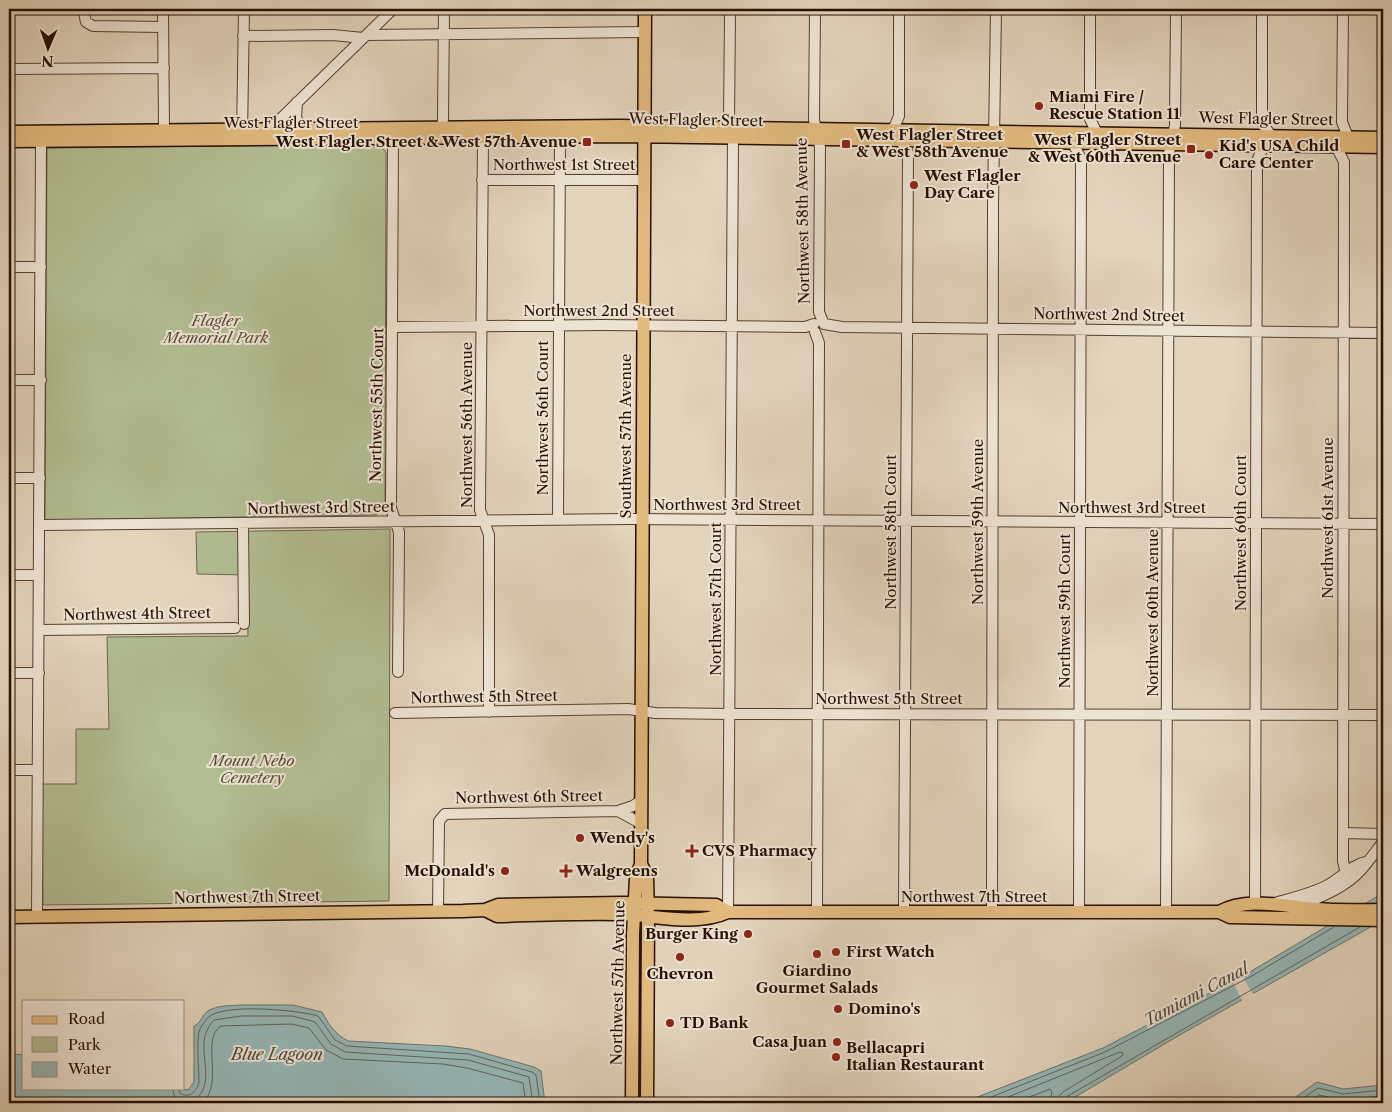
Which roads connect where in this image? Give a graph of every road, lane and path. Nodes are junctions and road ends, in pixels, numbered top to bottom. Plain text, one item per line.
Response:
1 (83, 9) edge
2 (163, 9) edge
3 (244, 9) edge
4 (392, 9) edge
5 (444, 9) edge
6 (645, 9) edge
7 (730, 9) edge
8 (815, 9) edge
9 (899, 9) edge
10 (996, 9) edge
11 (1090, 9) edge
12 (1176, 9) edge
13 (1262, 9) edge
14 (1342, 9) edge
15 (163, 27) junction
16 (645, 32) junction
17 (444, 35) junction
18 (243, 36) junction
19 (365, 37) junction
20 (164, 68) junction
21 (9, 69) edge
22 (297, 102) junction
23 (1262, 122) junction
24 (442, 128) junction
25 (500, 128) junction
26 (302, 129) junction
27 (269, 130) junction
28 (164, 131) junction
29 (645, 131) junction
30 (9, 132) edge
31 (731, 132) junction
32 (900, 133) junction
33 (818, 134) junction
34 (123, 135) junction
35 (247, 136) junction
36 (560, 136) junction
37 (995, 136) junction
38 (1090, 136) junction
39 (41, 137) junction
40 (425, 137) junction
41 (483, 137) junction
42 (393, 138) junction
43 (1383, 138) edge
44 (1172, 139) junction
45 (914, 140) junction
46 (1260, 140) junction
47 (9, 141) edge
48 (1073, 142) junction
49 (1343, 142) junction
50 (1383, 147) edge
51 (908, 152) junction
52 (1081, 160) junction
53 (560, 179) junction
54 (482, 180) junction
55 (645, 180) junction
56 (9, 267) edge
57 (41, 267) junction
58 (559, 325) junction
59 (643, 325) junction
60 (732, 326) junction
61 (819, 326) junction
62 (393, 327) junction
63 (481, 327) junction
64 (907, 328) junction
65 (994, 329) junction
66 (1081, 330) junction
67 (1169, 331) junction
68 (1256, 332) junction
69 (1344, 333) junction
70 (1383, 333) edge
71 (9, 380) edge
72 (41, 380) junction
73 (9, 478) edge
74 (40, 478) junction
75 (642, 519) junction
76 (558, 520) junction
77 (731, 520) junction
78 (819, 520) junction
79 (484, 521) junction
80 (906, 521) junction
81 (396, 522) junction
82 (993, 522) junction
83 (1080, 522) junction
84 (1168, 523) junction
85 (243, 524) junction
86 (1256, 524) junction
87 (1343, 524) junction
88 (1383, 524) edge
89 (40, 525) junction
90 (9, 575) edge
91 (39, 575) junction
92 (40, 630) junction
93 (398, 672) dead end
94 (9, 673) edge
95 (39, 673) junction
96 (642, 711) junction
97 (489, 712) junction
98 (395, 713) dead end
99 (730, 714) junction
100 (818, 714) junction
101 (905, 714) junction
102 (992, 714) junction
103 (1080, 714) junction
104 (1168, 714) junction
105 (1256, 715) junction
106 (1343, 715) junction
107 (1383, 715) edge
108 (9, 770) edge
109 (38, 770) junction
110 (642, 800) junction
111 (618, 811) junction
112 (642, 824) junction
113 (1343, 833) junction
114 (1383, 834) edge
115 (1383, 842) edge
116 (1366, 862) junction
117 (641, 864) joint
118 (1346, 873) junction
119 (1255, 904) junction
120 (1271, 904) junction
121 (1294, 907) junction
122 (641, 910) junction
123 (1383, 910) edge
124 (438, 911) junction
125 (728, 912) junction
126 (1079, 912) junction
127 (1166, 912) junction
128 (1219, 912) junction
129 (817, 913) junction
130 (904, 913) junction
131 (992, 913) junction
132 (37, 916) junction
133 (9, 917) edge
134 (1247, 917) junction
135 (1383, 920) edge
136 (640, 1100) edge

1 - 15 street
2 - 15 street
3 - 18 street
4 - 19 street
5 - 17 street
6 - 16 main road, Southwest 57th Avenue
7 - 31 street, Northwest 57th Court
8 - 33 street, Northwest 58th Avenue
9 - 32 street
10 - 37 street, Northwest 59th Avenue
11 - 38 street
12 - 44 street, Northwest 60th Avenue
13 - 23 street
14 - 49 street, Northwest 61st Avenue
15 - 20 street
16 - 17 street
16 - 29 main road, Southwest 57th Avenue
17 - 19 street
17 - 24 street
18 - 19 street
18 - 35 street
19 - 22 street
20 - 21 street
20 - 28 street
22 - 26 street
22 - 27 street
23 - 46 street, Northwest 60th Court
23 - 46 street
24 - 25 main road, West Flagler Street
24 - 26 main road, West Flagler Street
24 - 40 main road
25 - 29 main road, West Flagler Street
25 - 41 main road
26 - 27 main road, West Flagler Street
27 - 35 main road
28 - 34 main road, West Flagler Street
28 - 35 main road, West Flagler Street
29 - 31 main road, West Flagler Street
29 - 36 main road, West Flagler Street
29 - 55 main road, Southwest 57th Avenue
30 - 39 main road, West Flagler Street
31 - 33 main road, West Flagler Street
31 - 60 street, Northwest 57th Court
32 - 33 main road, West Flagler Street
32 - 37 main road, West Flagler Street
32 - 45 main road, West Flagler Street
32 - 51 street
33 - 61 street, Northwest 58th Avenue
34 - 35 main road, West Flagler Street
34 - 39 main road, West Flagler Street
34 - 39 main road, West Flagler Street
35 - 42 main road, West Flagler Street
36 - 41 main road, West Flagler Street
36 - 53 street, Northwest 56th Court
37 - 38 main road, West Flagler Street
37 - 45 main road, West Flagler Street
37 - 48 main road, West Flagler Street
37 - 65 street, Northwest 59th Avenue
38 - 44 main road, West Flagler Street
38 - 48 main road, West Flagler Street
38 - 52 street, Northwest 59th Court
39 - 47 main road
39 - 57 street
40 - 41 main road, West Flagler Street
40 - 42 main road, West Flagler Street
41 - 54 street, Northwest 56th Avenue
42 - 62 street, Northwest 55th Court
43 - 49 main road, West Flagler Street
44 - 46 main road, West Flagler Street
44 - 67 street, Northwest 60th Avenue
45 - 51 street, Northwest 58th Court
46 - 49 main road, West Flagler Street
46 - 68 street, Northwest 60th Court
48 - 52 street, Northwest 59th Court
49 - 50 main road, West Flagler Street
49 - 69 street, Northwest 61st Avenue
51 - 64 street, Northwest 58th Court
52 - 66 street, Northwest 59th Court
53 - 54 street, Northwest 1st Street
53 - 55 street, Northwest 1st Street
53 - 58 street, Northwest 56th Court
54 - 63 street, Northwest 56th Avenue
55 - 59 main road, Southwest 57th Avenue
56 - 57 street
57 - 72 street
58 - 59 street, Northwest 2nd Street
58 - 63 street, Northwest 2nd Street
58 - 76 street, Northwest 56th Court
59 - 60 street, Northwest 2nd Street
59 - 75 main road, Southwest 57th Avenue
60 - 61 street, Northwest 2nd Street
60 - 77 street, Northwest 57th Court
61 - 64 street, Northwest 2nd Street
61 - 78 street, Northwest 58th Avenue
62 - 63 street, Northwest 2nd Street
62 - 81 street, Northwest 55th Court
63 - 79 street, Northwest 56th Avenue
64 - 65 street, Northwest 2nd Street
64 - 80 street, Northwest 58th Court
65 - 66 street, Northwest 2nd Street
65 - 82 street, Northwest 59th Avenue
66 - 67 street, Northwest 2nd Street
66 - 83 street, Northwest 59th Court
67 - 68 street, Northwest 2nd Street
67 - 84 street, Northwest 60th Avenue
68 - 69 street, Northwest 2nd Street
68 - 86 street, Northwest 60th Court
69 - 70 street, Northwest 2nd Street
69 - 87 street, Northwest 61st Avenue
71 - 72 street
72 - 74 street
73 - 74 street
74 - 89 street
75 - 76 street, Northwest 3rd Street
75 - 77 street, Northwest 3rd Street
75 - 96 main road, Southwest 57th Avenue
76 - 79 street, Northwest 3rd Street
77 - 78 street, Northwest 3rd Street
77 - 99 street, Northwest 57th Court
78 - 80 street, Northwest 3rd Street
78 - 100 street, Northwest 58th Avenue
79 - 81 street, Northwest 3rd Street
79 - 97 street, Northwest 56th Avenue
80 - 82 street, Northwest 3rd Street
80 - 101 street, Northwest 58th Court
81 - 85 street, Northwest 3rd Street
81 - 93 street, Northwest 55th Court
82 - 83 street, Northwest 3rd Street
82 - 102 street, Northwest 59th Avenue
83 - 84 street, Northwest 3rd Street
83 - 103 street, Northwest 59th Court
84 - 86 street, Northwest 3rd Street
84 - 104 street, Northwest 60th Avenue
85 - 89 street, Northwest 3rd Street
85 - 92 street, Northwest 4th Street
86 - 87 street, Northwest 3rd Street
86 - 105 street, Northwest 60th Court
87 - 88 street, Northwest 3rd Street
87 - 106 street, Northwest 61st Avenue
89 - 91 street
90 - 91 street
91 - 92 street
92 - 95 street
94 - 95 street
95 - 109 street
96 - 97 street, Northwest 5th Street
96 - 99 street, Northwest 5th Street
96 - 110 main road, Southwest 57th Avenue
97 - 98 street, Northwest 5th Street
99 - 100 street, Northwest 5th Street
99 - 125 street, Northwest 57th Court
100 - 101 street, Northwest 5th Street
100 - 129 street, Northwest 58th Avenue
101 - 102 street, Northwest 5th Street
101 - 130 street, Northwest 58th Court
102 - 103 street, Northwest 5th Street
102 - 131 street, Northwest 59th Avenue
103 - 104 street, Northwest 5th Street
103 - 126 street, Northwest 59th Court
104 - 105 street, Northwest 5th Street
104 - 127 street, Northwest 60th Avenue
105 - 106 street, Northwest 5th Street
105 - 119 street, Northwest 60th Court
106 - 107 street, Northwest 5th Street
106 - 113 street, Northwest 61st Avenue
108 - 109 street
109 - 132 street
110 - 111 street, Northwest 6th Street
110 - 112 main road, Southwest 57th Avenue
111 - 112 street, Northwest 6th Street
111 - 124 street, Northwest 6th Street
112 - 117 main road, Southwest 57th Avenue
113 - 114 street
113 - 118 street, Northwest 61st Avenue
115 - 116 street
116 - 118 street
116 - 121 street
117 - 122 main road, Northwest 57th Avenue
118 - 120 street
119 - 120 main road, Northwest 7th Street
119 - 128 main road, Northwest 7th Street
120 - 121 main road, Northwest 7th Street
121 - 123 main road, Northwest 7th Street
121 - 134 main road
122 - 124 main road, Northwest 7th Street
122 - 125 main road, Northwest 7th Street
122 - 136 main road, Northwest 57th Avenue
122 - 136 main road, Northwest 57th Avenue
124 - 132 main road, Northwest 7th Street
125 - 129 main road, Northwest 7th Street
126 - 127 main road, Northwest 7th Street
126 - 131 main road, Northwest 7th Street
127 - 128 main road, Northwest 7th Street
128 - 134 main road, Northwest 7th Street
129 - 130 main road, Northwest 7th Street
130 - 131 main road, Northwest 7th Street
132 - 133 main road, Northwest 7th Street
134 - 135 main road, Northwest 7th Street

